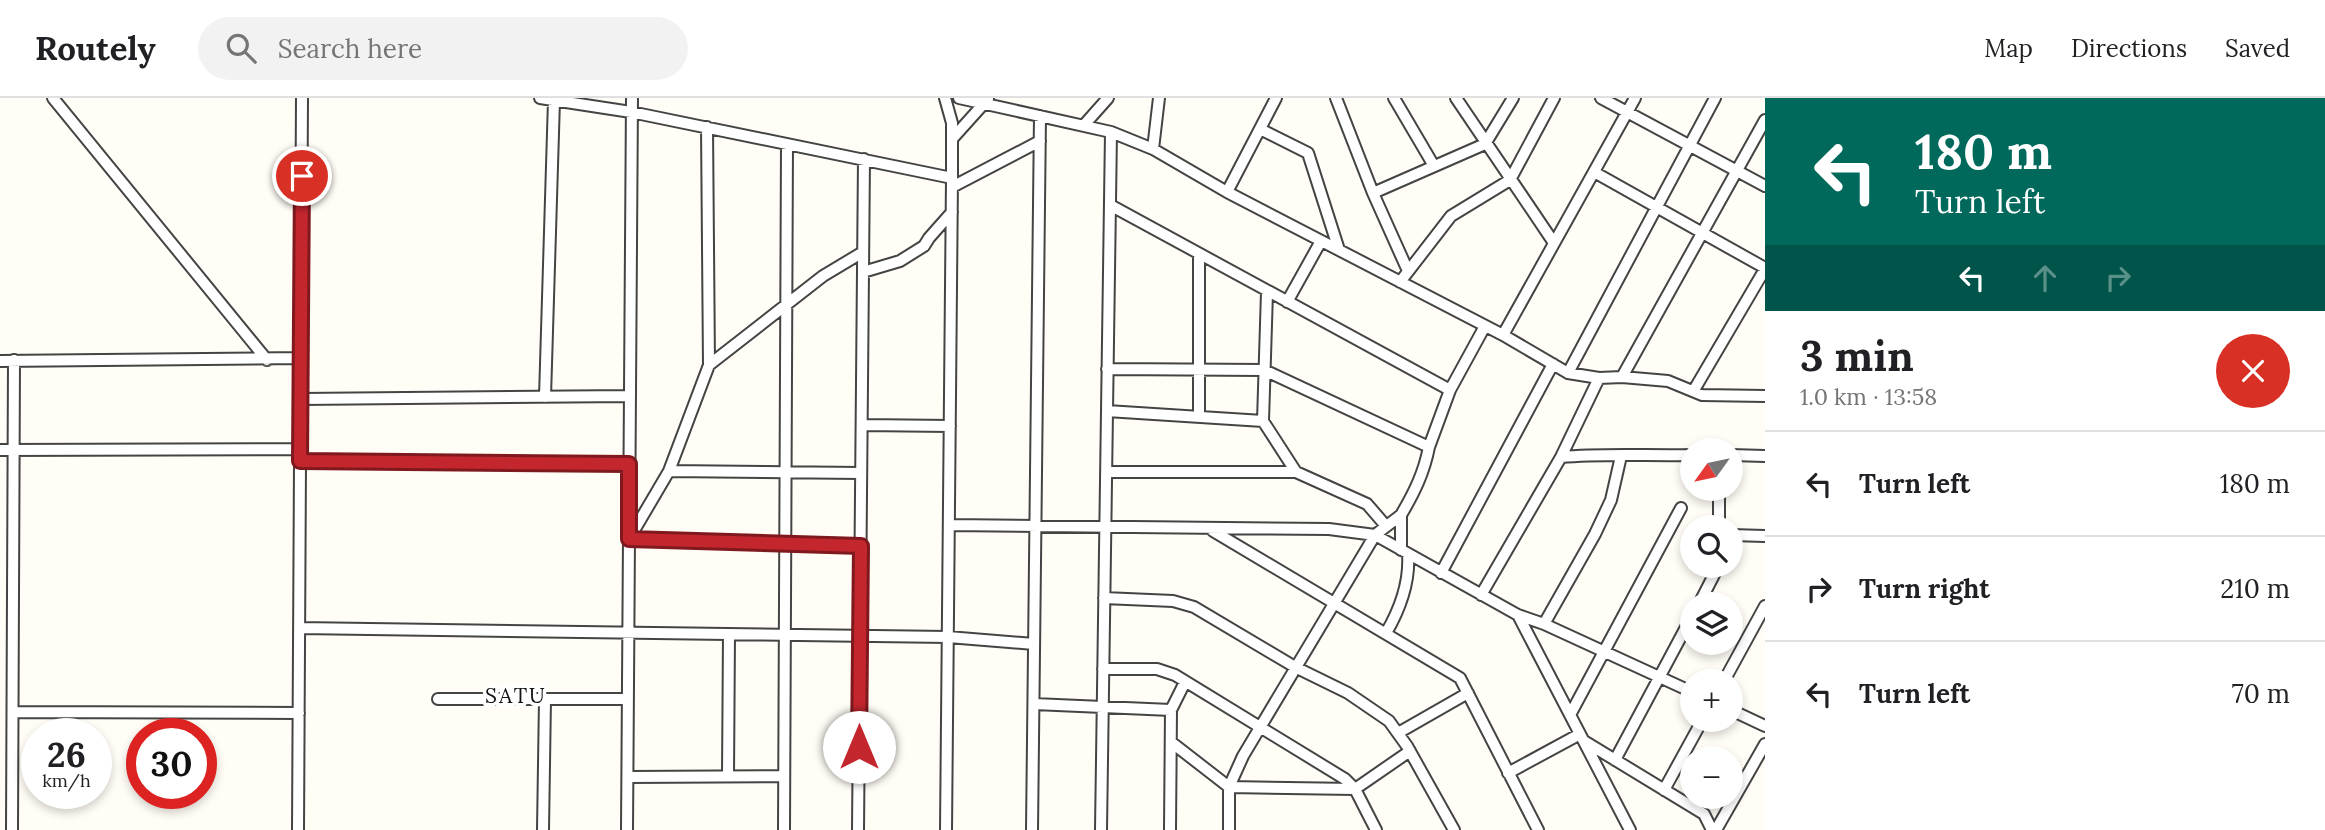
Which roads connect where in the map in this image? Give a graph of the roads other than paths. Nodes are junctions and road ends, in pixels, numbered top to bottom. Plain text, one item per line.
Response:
1 (53, 98) edge
2 (302, 98) edge
3 (540, 98) edge
4 (632, 98) edge
5 (945, 98) edge
6 (959, 98) edge
7 (1108, 98) edge
8 (1159, 98) edge
9 (1276, 98) edge
10 (1336, 98) edge
11 (1394, 98) edge
12 (1456, 98) edge
13 (1513, 98) edge
14 (1554, 98) edge
15 (1601, 98) edge
16 (1635, 98) edge
17 (1715, 98) edge
18 (554, 100) junction
19 (986, 101) edge
20 (631, 111) junction
21 (1627, 112) junction
22 (1040, 116) junction
23 (1765, 120) edge
24 (1084, 125) junction
25 (707, 127) junction
26 (1260, 129) junction
27 (1111, 132) junction
28 (952, 139) junction
29 (1040, 141) junction
30 (788, 144) junction
31 (1485, 144) junction
32 (1690, 146) junction
33 (1153, 149) junction
34 (864, 159) junction
35 (1434, 166) junction
36 (1737, 171) junction
37 (1594, 172) junction
38 (1510, 180) junction
39 (952, 183) junction
40 (1765, 187) edge
41 (1227, 192) junction
42 (1373, 193) junction
43 (1110, 205) junction
44 (1657, 207) junction
45 (952, 212) junction
46 (1703, 233) junction
47 (1321, 241) junction
48 (1554, 243) junction
49 (1339, 250) junction
50 (863, 252) junction
51 (1199, 255) junction
52 (1765, 268) edge
53 (1408, 271) junction
54 (863, 272) junction
55 (1399, 282) junction
56 (1267, 292) junction
57 (1287, 302) junction
58 (787, 306) junction
59 (1485, 326) junction
60 (1503, 335) junction
61 (301, 358) junction
62 (14, 360) junction
63 (268, 360) junction
64 (0, 361) edge
65 (1553, 364) junction
66 (709, 365) junction
67 (1107, 369) junction
68 (1199, 370) junction
69 (1265, 370) junction
70 (1568, 373) junction
71 (1622, 377) junction
72 (1599, 378) junction
73 (1450, 390) junction
74 (1694, 390) junction
75 (630, 396) junction
76 (1765, 396) edge
77 (545, 397) junction
78 (301, 399) junction
79 (1107, 411) junction
80 (1199, 417) junction
81 (1263, 421) junction
82 (862, 425) junction
83 (950, 426) junction
84 (1429, 447) junction
85 (300, 449) junction
86 (0, 450) edge
87 (14, 450) junction
88 (1680, 455) edge
89 (1743, 455) edge
90 (1621, 456) junction
91 (1765, 456) edge
92 (1561, 457) junction
93 (300, 461) junction
94 (629, 464) junction
95 (669, 471) junction
96 (786, 472) junction
97 (1106, 472) junction
98 (1296, 472) junction
99 (861, 473) junction
100 (1681, 508) dead end
101 (1401, 516) junction
102 (949, 525) junction
103 (1386, 526) junction
104 (1036, 527) junction
105 (1105, 528) junction
106 (1211, 530) junction
107 (1375, 535) junction
108 (1765, 536) edge
109 (1743, 537) edge
110 (629, 539) junction
111 (785, 544) junction
112 (861, 546) junction
113 (1404, 552) junction
114 (1441, 573) junction
115 (0, 579) edge
116 (13, 579) junction
117 (1481, 595) junction
118 (1104, 598) junction
119 (1336, 603) junction
120 (1765, 606) edge
121 (1518, 615) junction
122 (1544, 624) junction
123 (299, 628) junction
124 (628, 633) junction
125 (1385, 633) junction
126 (729, 634) junction
127 (785, 635) junction
128 (860, 636) junction
129 (948, 638) junction
130 (1680, 639) edge
131 (1034, 644) junction
132 (1602, 651) junction
133 (1295, 667) junction
134 (1103, 668) junction
135 (1731, 669) edge
136 (1660, 677) junction
137 (1185, 682) junction
138 (1680, 686) edge
139 (1468, 693) junction
140 (438, 699) dead end
141 (545, 699) junction
142 (628, 699) junction
143 (1034, 704) junction
144 (1102, 707) junction
145 (1171, 710) junction
146 (13, 712) junction
147 (299, 713) junction
148 (1570, 715) junction
149 (1743, 716) edge
150 (1765, 726) edge
151 (1260, 727) junction
152 (1696, 732) edge
153 (1398, 733) junction
154 (1582, 738) junction
155 (1171, 742) junction
156 (1765, 744) edge
157 (1410, 751) junction
158 (1615, 760) junction
159 (1508, 773) junction
160 (728, 776) junction
161 (784, 776) junction
162 (628, 777) junction
163 (1229, 787) junction
164 (1355, 789) junction
165 (1664, 790) junction
166 (12, 830) edge
167 (298, 830) edge
168 (543, 830) edge
169 (627, 830) edge
170 (784, 830) edge
171 (858, 830) edge
172 (946, 830) edge
173 (1032, 830) edge
174 (1101, 830) edge
175 (1170, 830) edge
176 (1228, 830) edge
177 (1376, 830) edge
178 (1454, 830) edge
179 (1538, 830) edge
180 (1630, 830) edge
181 (1714, 830) edge

1 - 63 street
2 - 61 street
3 - 18 street
4 - 20 street
5 - 28 street
6 - 19 street
7 - 24 street
8 - 33 street
9 - 26 street
10 - 42 street
11 - 35 street
12 - 31 street
13 - 31 street
14 - 38 street
15 - 21 street
16 - 21 street
17 - 32 street
18 - 20 street
18 - 77 street
19 - 22 street
19 - 28 street
20 - 25 street
20 - 75 street
21 - 32 street
21 - 37 street
22 - 24 street
22 - 29 street
23 - 36 street
24 - 27 street
25 - 30 street
25 - 66 street
26 - 41 street
26 - 49 street
27 - 33 street
27 - 43 street
28 - 39 street
29 - 39 street
29 - 104 street
30 - 34 street
30 - 58 street
31 - 35 street
31 - 38 street
32 - 36 street
32 - 44 street
33 - 41 street
34 - 39 street
34 - 50 street
35 - 42 street
36 - 40 street
36 - 46 street
37 - 44 street
37 - 48 street
38 - 48 street
38 - 53 street
39 - 45 street
41 - 47 street
42 - 53 street
43 - 51 street
43 - 67 street
44 - 46 street
44 - 70 street
45 - 54 street
45 - 83 street
46 - 52 street
46 - 71 street
47 - 49 street
47 - 57 street
48 - 60 street
49 - 55 street
50 - 54 street
50 - 58 street
51 - 56 street
51 - 68 street
52 - 74 street
53 - 55 street
54 - 82 street
55 - 59 street
56 - 57 street
56 - 69 street
57 - 73 street
58 - 66 street
58 - 96 street
59 - 60 street
59 - 73 street
60 - 65 street
61 - 63 street
61 - 78 street
62 - 63 street
62 - 64 street
62 - 87 street
65 - 70 street
65 - 114 street
66 - 95 street
67 - 68 street
67 - 79 street
68 - 69 street
68 - 80 street
69 - 81 street
69 - 84 street
70 - 72 street
71 - 72 street
71 - 74 street
72 - 92 street
73 - 84 street
74 - 76 street
75 - 77 street
75 - 94 street
77 - 78 street
78 - 85 street
79 - 80 street
79 - 97 street
80 - 81 street
81 - 98 street
82 - 83 street
82 - 99 street
83 - 102 street
84 - 101 street
85 - 87 street
85 - 93 street
86 - 87 street
87 - 116 street
88 - 90 street
89 - 91 street
90 - 92 street
90 - 122 street
92 - 117 street
93 - 94 street
93 - 123 street
94 - 110 street
95 - 96 street
95 - 110 street
96 - 99 street
96 - 111 street
97 - 98 street
97 - 105 street
98 - 103 street
99 - 112 street
100 - 132 street
101 - 103 street
101 - 113 street
102 - 104 street
102 - 129 street
103 - 107 street
104 - 105 street
104 - 131 street
105 - 106 street
105 - 118 street
106 - 107 street
106 - 119 street
107 - 113 street
107 - 119 street
108 - 109 street
110 - 111 street
110 - 124 street
111 - 112 street
111 - 127 street
112 - 128 street
113 - 114 street
113 - 125 street
114 - 117 street
115 - 116 street
116 - 146 street
117 - 121 street
118 - 133 street
118 - 134 street
119 - 125 street
119 - 133 street
120 - 135 street
121 - 122 street
121 - 148 street
122 - 132 street
123 - 124 street
123 - 147 street
124 - 126 street
124 - 142 street
125 - 139 street
126 - 127 street
126 - 160 street
127 - 128 street
127 - 161 street
128 - 129 street
128 - 171 street
129 - 131 street
129 - 172 street
130 - 136 street
131 - 143 street
132 - 136 street
132 - 148 street
133 - 151 street
133 - 153 street
134 - 137 street
134 - 144 street
136 - 138 street
136 - 158 street
137 - 145 street
137 - 151 street
139 - 153 street
139 - 159 street
140 - 141 street
141 - 142 street
141 - 168 street
142 - 162 street
143 - 144 street
143 - 173 street
144 - 145 street
144 - 174 street
145 - 155 street
146 - 147 street
146 - 166 street
147 - 167 street
148 - 154 street
149 - 150 street
151 - 163 street
151 - 164 street
152 - 165 street
153 - 157 street
154 - 158 street
154 - 159 street
154 - 180 street
155 - 163 street
155 - 175 street
156 - 181 street
157 - 164 street
157 - 178 street
158 - 165 street
159 - 179 street
160 - 161 street
160 - 162 street
161 - 170 street
162 - 169 street
163 - 164 street
163 - 176 street
164 - 177 street
165 - 181 street

